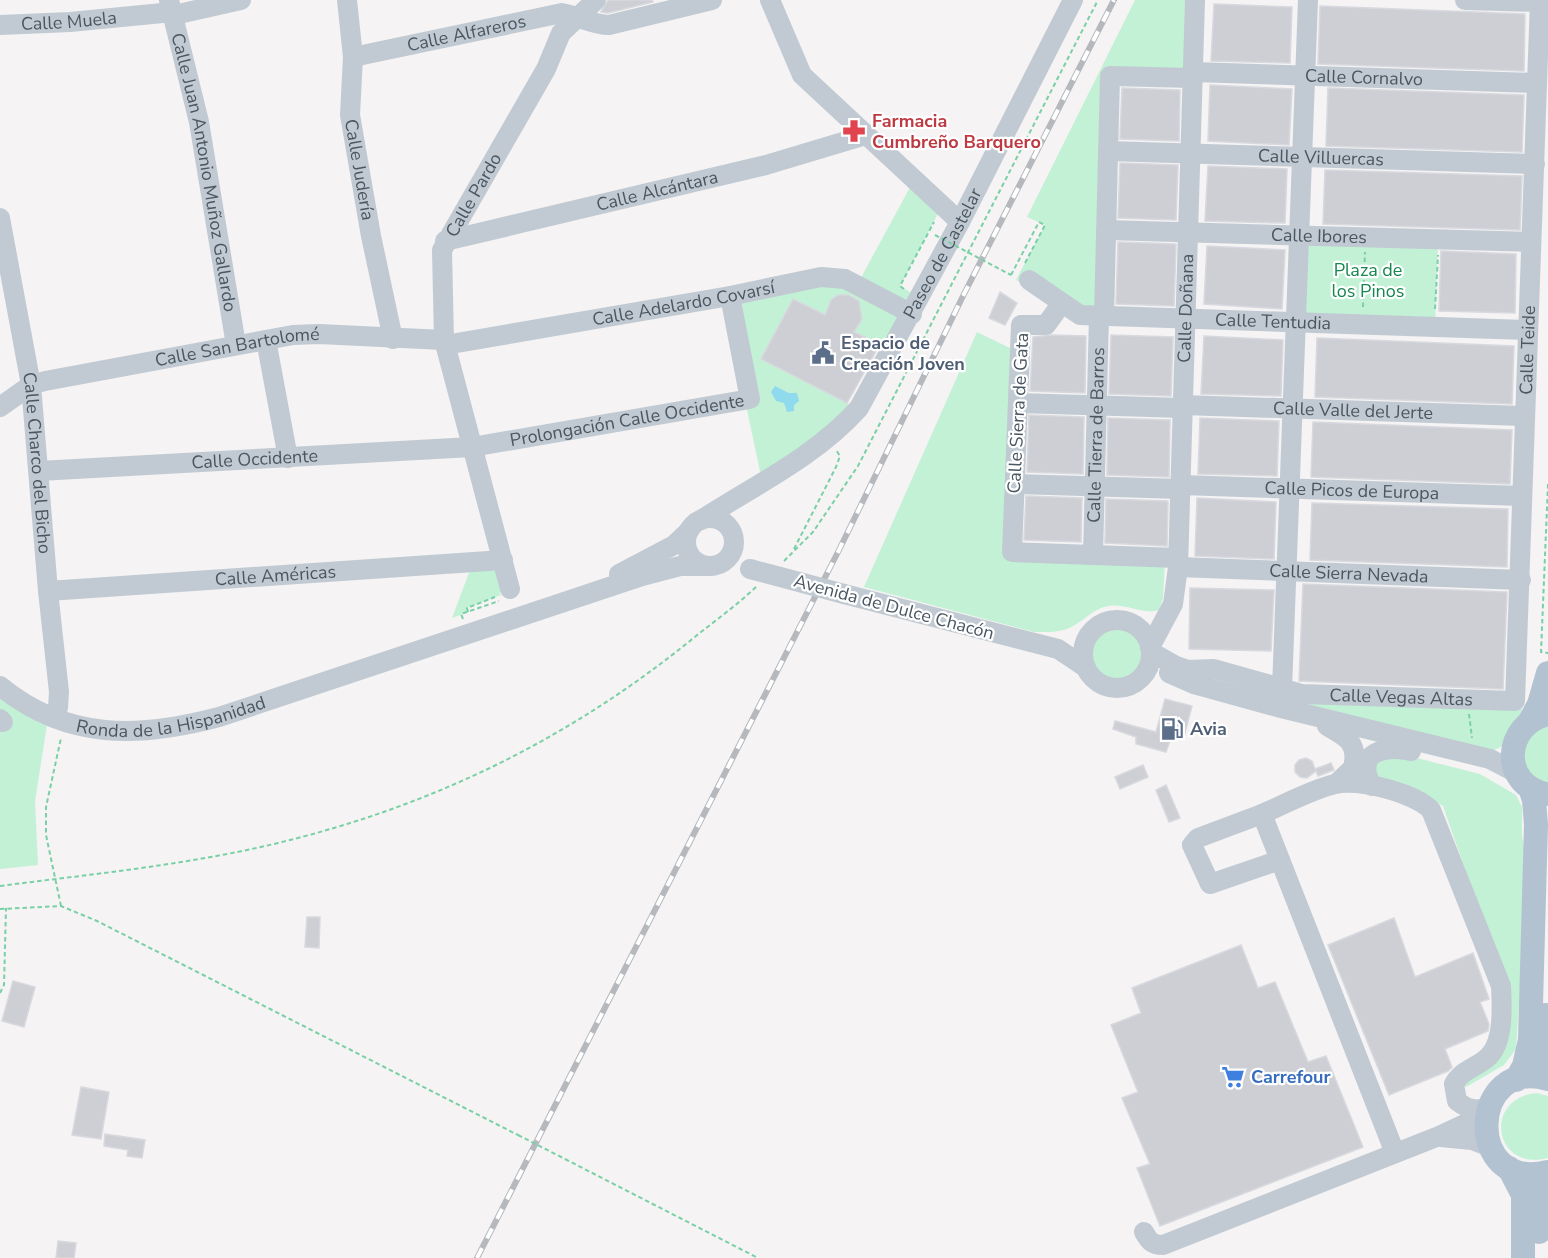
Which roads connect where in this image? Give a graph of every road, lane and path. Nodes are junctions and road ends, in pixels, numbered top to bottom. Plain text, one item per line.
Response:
1 (241, 0) edge
2 (347, 0) edge
3 (596, 0) edge
4 (712, 0) edge
5 (770, 0) edge
6 (1073, 0) edge
7 (1098, 0) edge
8 (1194, 0) edge
9 (1308, 0) edge
10 (1466, 0) edge
11 (1540, 1) edge
12 (550, 8) edge
13 (172, 9) edge
14 (579, 16) junction
15 (0, 25) edge
16 (561, 33) junction
17 (353, 57) junction
18 (1192, 75) junction
19 (1306, 76) junction
20 (1537, 83) junction
21 (866, 135) junction
22 (1108, 151) junction
23 (1190, 153) junction
24 (1302, 155) junction
25 (1535, 164) junction
26 (942, 206) junction
27 (0, 218) edge
28 (960, 222) junction
29 (1106, 230) junction
30 (1189, 232) junction
31 (1300, 234) junction
32 (1365, 237) junction
33 (1438, 239) junction
34 (445, 241) junction
35 (1531, 242) junction
36 (930, 244) dead end
37 (1020, 275) junction
38 (910, 281) dead end
39 (730, 296) junction
40 (1062, 303) junction
41 (912, 314) junction
42 (1102, 316) junction
43 (1185, 319) junction
44 (1297, 322) junction
45 (1363, 325) junction
46 (1435, 327) junction
47 (1527, 330) junction
48 (393, 339) junction
49 (266, 340) junction
50 (445, 342) junction
51 (236, 345) junction
52 (31, 386) junction
53 (1018, 404) junction
54 (1096, 405) junction
55 (1182, 406) junction
56 (0, 407) edge
57 (1294, 409) junction
58 (1524, 416) junction
59 (830, 439) junction
60 (472, 447) junction
61 (288, 458) junction
62 (39, 471) junction
63 (775, 475) junction
64 (1015, 484) junction
65 (1548, 484) edge
66 (1094, 487) junction
67 (1181, 487) junction
68 (1292, 489) junction
69 (1522, 496) junction
70 (695, 525) junction
71 (734, 539) junction
72 (793, 552) junction
73 (1012, 552) joint
74 (1093, 555) junction
75 (503, 561) junction
76 (1178, 563) junction
77 (715, 565) junction
78 (776, 568) dead end
79 (1287, 572) junction
80 (755, 577) junction
81 (1521, 580) junction
82 (48, 591) junction
83 (505, 595) junction
84 (566, 601) junction
85 (468, 612) junction
86 (1168, 614) junction
87 (1138, 627) junction
88 (469, 633) junction
89 (1088, 636) junction
90 (1038, 644) junction
91 (1151, 652) junction
92 (1548, 653) edge
93 (1084, 667) junction
94 (0, 671) edge
95 (1548, 673) edge
96 (1194, 684) junction
97 (0, 686) edge
98 (1129, 686) junction
99 (1283, 695) junction
100 (1468, 700) junction
101 (1515, 701) joint
102 (58, 714) junction
103 (1309, 715) junction
104 (1531, 725) edge
105 (1472, 754) junction
106 (1337, 783) junction
107 (1532, 785) edge
108 (1372, 786) junction
109 (1262, 814) junction
110 (1280, 860) junction
111 (55, 879) junction
112 (0, 886) edge
113 (61, 906) junction
114 (6, 908) junction
115 (0, 909) edge
116 (1548, 966) edge
117 (0, 993) edge
118 (1548, 1066) edge
119 (1548, 1079) edge
120 (1516, 1080) junction
121 (1487, 1111) junction
122 (1439, 1136) junction
123 (1490, 1147) junction
124 (1395, 1153) junction
125 (1509, 1168) junction
126 (1548, 1174) edge
127 (1144, 1232) dead end
128 (758, 1258) edge
129 (1523, 1258) edge
130 (1539, 1258) edge

1 - 13 street, Calle Muela
2 - 17 street, Calle Judería
3 - 14 street, Calle Pardo
4 - 14 street, Calle Alfareros
5 - 21 street
6 - 28 street, Paseo de Castelar
7 - 72 path
8 - 18 street, Calle Doñana
9 - 19 street
10 - 11 street
11 - 20 street, Calle Teide
12 - 14 street, Calle Alfareros
12 - 16 street
12 - 17 street, Calle Alfareros
13 - 15 street, Calle Muela
13 - 51 street, Calle Juan Antonio Muñoz Gallardo
14 - 16 street, Calle Pardo
16 - 34 street, Calle Pardo
17 - 48 street, Calle Judería
18 - 19 street, Calle Cornalvo
18 - 22 street, Calle Cornalvo
18 - 23 street, Calle Doñana
19 - 20 street, Calle Cornalvo
19 - 24 street
20 - 25 street, Calle Teide
21 - 26 street
21 - 34 street, Calle Alcántara
22 - 23 street, Calle Villuercas
22 - 29 street, Calle Tierra de Barros
23 - 24 street, Calle Villuercas
23 - 30 street, Calle Doñana
24 - 25 street, Calle Villuercas
24 - 31 street
25 - 35 street, Calle Teide
26 - 28 street
26 - 38 path
27 - 52 street, Calle Charco del Bicho
28 - 41 street, Paseo de Castelar
29 - 30 street, Calle Ibores
29 - 42 street, Calle Tierra de Barros
30 - 31 street, Calle Ibores
30 - 43 street, Calle Doñana
31 - 32 street, Calle Ibores
31 - 44 street
32 - 33 street, Calle Ibores
32 - 45 path
33 - 35 street, Calle Ibores
33 - 46 path
34 - 50 street, Calle Pardo
35 - 47 street, Calle Teide
36 - 37 path, bridge
37 - 37 path
37 - 40 street, Calle Tentudia
39 - 41 street, Calle Adelardo Covarsí
39 - 50 street, Calle Adelardo Covarsí
39 - 60 street, Prolongación Calle Occidente
40 - 42 street, Calle Tentudia
40 - 53 street, Calle Sierra de Gata
41 - 59 street, Paseo de Castelar
42 - 43 street, Calle Tentudia
42 - 54 street, Calle Tierra de Barros
43 - 44 street, Calle Tentudia
43 - 55 street, Calle Doñana
44 - 45 street, Calle Tentudia
44 - 57 street
45 - 46 street, Calle Tentudia
46 - 47 street, Calle Tentudia
47 - 58 street, Calle Teide
48 - 49 street, Calle San Bartolomé
48 - 50 street, Calle San Bartolomé
49 - 51 street, Calle San Bartolomé
49 - 61 street
50 - 60 street, Calle Pardo
51 - 52 street, Calle San Bartolomé
52 - 56 street
52 - 62 street, Calle Charco del Bicho
53 - 54 street, Calle Valle del Jerte
53 - 64 street, Calle Sierra de Gata
54 - 55 street, Calle Valle del Jerte
54 - 66 street, Calle Tierra de Barros
55 - 57 street, Calle Valle del Jerte
55 - 67 street, Calle Doñana
57 - 58 street, Calle Valle del Jerte
57 - 68 street
58 - 69 street, Calle Teide
59 - 63 street, Paseo de Castelar
59 - 72 path
60 - 61 street, Calle Occidente
60 - 75 street, Calle Pardo
61 - 62 street, Calle Occidente
62 - 82 street, Calle Charco del Bicho
63 - 70 street, Paseo de Castelar
63 - 71 street, Paseo de Castelar
64 - 66 street, Calle Picos de Europa
64 - 73 street, Calle Sierra de Gata
65 - 92 path
66 - 67 street, Calle Picos de Europa
66 - 74 street, Calle Tierra de Barros
67 - 68 street, Calle Picos de Europa
67 - 76 street, Calle Doñana
68 - 69 street, Calle Picos de Europa
68 - 79 street
69 - 81 street, Calle Teide
70 - 71 street
70 - 77 street
70 - 84 street, Ronda de la Hispanidad
71 - 77 street
71 - 80 street
72 - 78 path
73 - 74 street, Calle Sierra Nevada
74 - 76 street, Calle Sierra Nevada
75 - 82 street, Calle Américas
75 - 83 street, Calle Pardo
76 - 79 street, Calle Sierra Nevada
76 - 86 street, Calle Doñana
77 - 80 street, Avenida de Dulce Chacón
77 - 84 street, Ronda de la Hispanidad
79 - 81 street, Calle Sierra Nevada
79 - 99 street
80 - 90 street, Avenida de Dulce Chacón, bridge
80 - 111 path
81 - 101 street, Calle Teide
82 - 102 street, Calle Charco del Bicho
83 - 85 path
83 - 85 path
84 - 88 street, Ronda de la Hispanidad
85 - 88 path
86 - 87 street
86 - 91 street, Calle Doñana
87 - 89 street
87 - 91 street
88 - 102 street, Ronda de la Hispanidad
89 - 90 street, Avenida de Dulce Chacón
89 - 93 street
90 - 93 street, Avenida de Dulce Chacón
91 - 96 street
91 - 98 street
91 - 99 street, Calle Vegas Altas
93 - 98 street
94 - 102 street, Ronda de la Hispanidad
95 - 104 main road
96 - 98 street
96 - 99 street
97 - 102 street, Ronda de la Hispanidad
99 - 100 street, Calle Vegas Altas
99 - 103 street
100 - 101 street, Calle Vegas Altas
100 - 105 path
102 - 111 path
103 - 105 street
103 - 106 street
104 - 105 street
104 - 107 main road
105 - 107 street
105 - 108 street
106 - 108 street
106 - 109 street
107 - 120 main road
108 - 121 street
109 - 110 street
109 - 110 street
110 - 124 street
111 - 112 path
111 - 113 path
113 - 114 path
113 - 128 path, bridge
114 - 115 path
114 - 117 path
116 - 118 main road
119 - 120 main road
120 - 121 main road
121 - 122 street
121 - 123 main road
122 - 123 street
122 - 124 street
123 - 125 main road
124 - 127 street
125 - 126 main road
125 - 129 main road
126 - 130 main road

